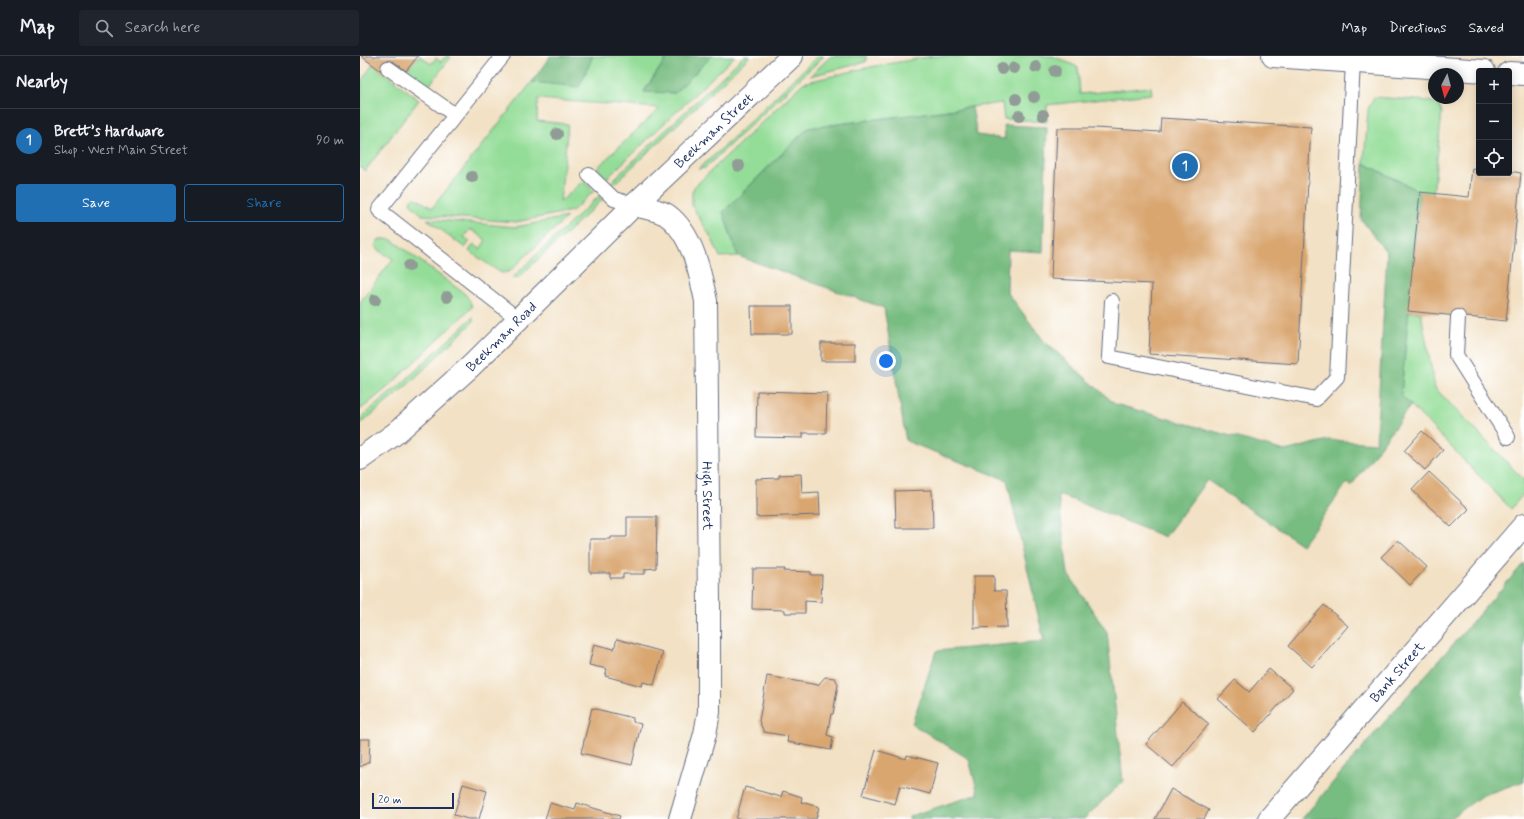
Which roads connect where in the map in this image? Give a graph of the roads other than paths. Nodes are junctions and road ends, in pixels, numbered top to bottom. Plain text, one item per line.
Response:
1 (503, 56) edge
2 (792, 56) edge
3 (1273, 56) edge
4 (1353, 62) junction
5 (388, 68) dead end
6 (1476, 70) edge
7 (1512, 73) edge
8 (1524, 74) edge
9 (455, 115) junction
10 (589, 175) dead end
11 (634, 205) junction
12 (1112, 301) dead end
13 (1458, 317) dead end
14 (518, 319) junction
15 (1508, 437) dead end
16 (360, 459) edge
17 (1524, 524) edge
18 (680, 819) edge
19 (1268, 819) edge

1 - 9 lane
2 - 11 street, Beekman Street
3 - 4 street
4 - 6 street
4 - 12 lane
5 - 9 lane
7 - 8 street
9 - 14 lane
10 - 11 lane
11 - 14 street, Beekman Road
11 - 18 street, High Street
13 - 15 lane
14 - 16 street, Beekman Road
17 - 19 street, Bank Street

